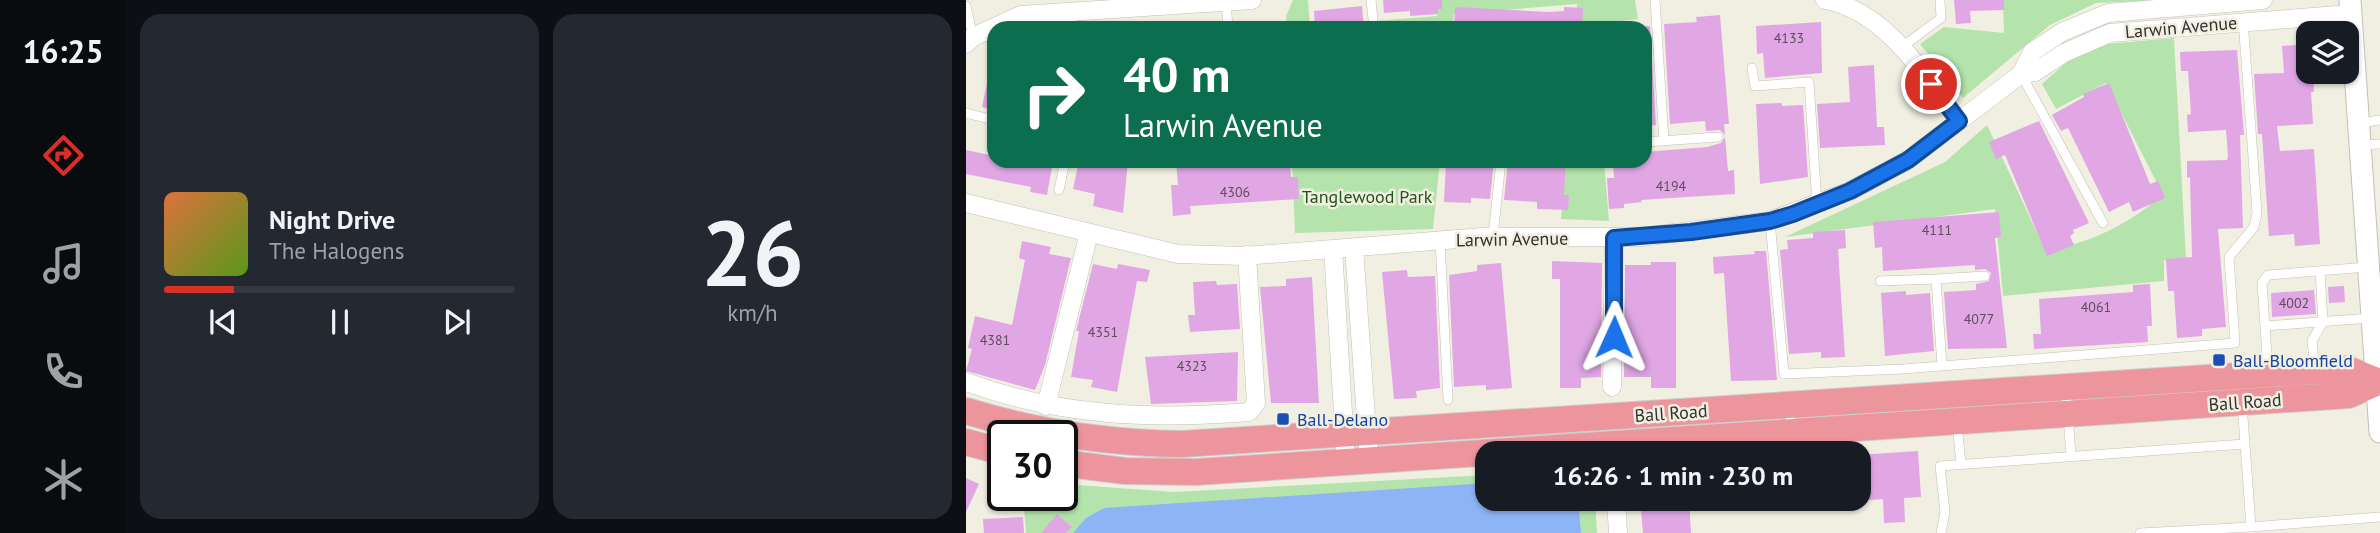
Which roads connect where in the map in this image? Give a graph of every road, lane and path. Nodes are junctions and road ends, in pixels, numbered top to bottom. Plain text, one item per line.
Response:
1 (1252, 0) edge
2 (1371, 0) edge
3 (1655, 0) edge
4 (1825, 0) edge
5 (1940, 0) edge
6 (2263, 0) edge
7 (1226, 1) edge
8 (2241, 1) edge
9 (966, 6) edge
10 (2350, 7) edge
11 (1373, 19) dead end
12 (1072, 20) edge
13 (1009, 21) edge
14 (1227, 21) edge
15 (2243, 22) junction
16 (987, 31) edge
17 (969, 40) edge
18 (1902, 47) junction
19 (1752, 68) dead end
20 (2021, 74) junction
21 (966, 113) edge
22 (987, 118) edge
23 (2380, 120) edge
24 (1959, 121) junction
25 (2358, 123) junction
26 (1718, 137) dead end
27 (1664, 141) junction
28 (1652, 142) edge
29 (2370, 145) edge
30 (1064, 168) edge
31 (1500, 168) edge
32 (1059, 190) dead end
33 (966, 203) edge
34 (1816, 204) junction
35 (1770, 221) junction
36 (2102, 223) dead end
37 (1089, 233) junction
38 (1493, 236) junction
39 (1614, 238) junction
40 (1440, 240) junction
41 (2373, 243) edge
42 (1354, 248) junction
43 (1332, 249) junction
44 (1247, 255) junction
45 (2368, 267) junction
46 (2320, 271) junction
47 (1985, 276) dead end
48 (1936, 279) junction
49 (1880, 281) dead end
50 (2372, 318) junction
51 (2323, 322) junction
52 (2265, 327) junction
53 (1942, 366) junction
54 (2315, 371) junction
55 (2269, 375) junction
56 (2379, 381) edge
57 (966, 382) edge
58 (1612, 387) dead end
59 (1448, 400) dead end
60 (2067, 401) junction
61 (2242, 402) junction
62 (1789, 406) junction
63 (966, 411) edge
64 (1612, 417) junction
65 (1017, 420) edge
66 (1032, 420) edge
67 (1040, 420) edge
68 (1068, 420) edge
69 (1956, 422) junction
70 (2380, 432) edge
71 (1356, 433) junction
72 (1078, 434) edge
73 (1613, 441) edge
74 (1792, 441) edge
75 (1808, 441) edge
76 (966, 442) edge
77 (2245, 444) junction
78 (987, 448) edge
79 (1475, 455) edge
80 (2071, 456) junction
81 (1357, 461) junction
82 (1961, 464) junction
83 (1078, 465) edge
84 (1616, 511) edge
85 (2380, 517) edge
86 (2251, 527) junction
87 (1618, 533) edge
88 (1941, 533) edge
89 (2140, 533) edge

1 - 7 street
2 - 11 lane
3 - 27 lane
4 - 18 street
5 - 18 lane
6 - 8 street, Larwin Avenue
7 - 12 street
7 - 14 lane
8 - 15 lane
8 - 20 street, Larwin Avenue
9 - 17 lane
10 - 15 street, Larwin Avenue
10 - 25 street
12 - 13 street
15 - 20 street, Larwin Avenue
15 - 53 lane
16 - 17 street
18 - 24 street
19 - 34 lane
20 - 24 street, Larwin Avenue
20 - 36 lane
21 - 22 lane
23 - 25 lane
24 - 34 street, Larwin Avenue
25 - 29 street
26 - 27 lane
27 - 28 lane
29 - 41 street
30 - 32 lane
31 - 38 lane
33 - 37 street, Larwin Avenue
34 - 35 street, Larwin Avenue
35 - 39 street, Larwin Avenue
35 - 53 lane
37 - 44 street, Larwin Avenue
37 - 67 street
38 - 39 street, Larwin Avenue
38 - 40 street, Larwin Avenue
39 - 58 street
40 - 42 street, Larwin Avenue
40 - 59 lane
41 - 45 street
42 - 43 street, Larwin Avenue
42 - 71 street
43 - 44 street, Larwin Avenue
43 - 71 street
44 - 68 street
45 - 46 lane
45 - 50 street
46 - 51 lane
46 - 52 lane
47 - 48 lane
48 - 49 lane
48 - 53 lane
50 - 51 lane
50 - 56 street
51 - 52 lane
51 - 54 lane
52 - 55 lane
54 - 55 main road, Ball Road
54 - 56 main road, Ball Road
55 - 60 main road, Ball Road
56 - 61 main road, Ball Road
56 - 70 street
57 - 66 street
60 - 61 main road, Ball Road
60 - 62 main road, Ball Road
60 - 69 main road, Ball Road
60 - 80 lane
61 - 77 lane
62 - 64 main road, Ball Road
62 - 74 lane
63 - 65 main road, Ball Road
64 - 71 main road, Ball Road
64 - 73 street
69 - 75 main road, Ball Road
69 - 82 lane
71 - 72 main road, Ball Road
71 - 81 street
76 - 78 main road
77 - 80 lane
77 - 86 lane
79 - 81 main road, Ball Road
80 - 82 lane
81 - 83 main road, Ball Road
82 - 88 lane
84 - 87 street
85 - 86 lane
86 - 89 lane

